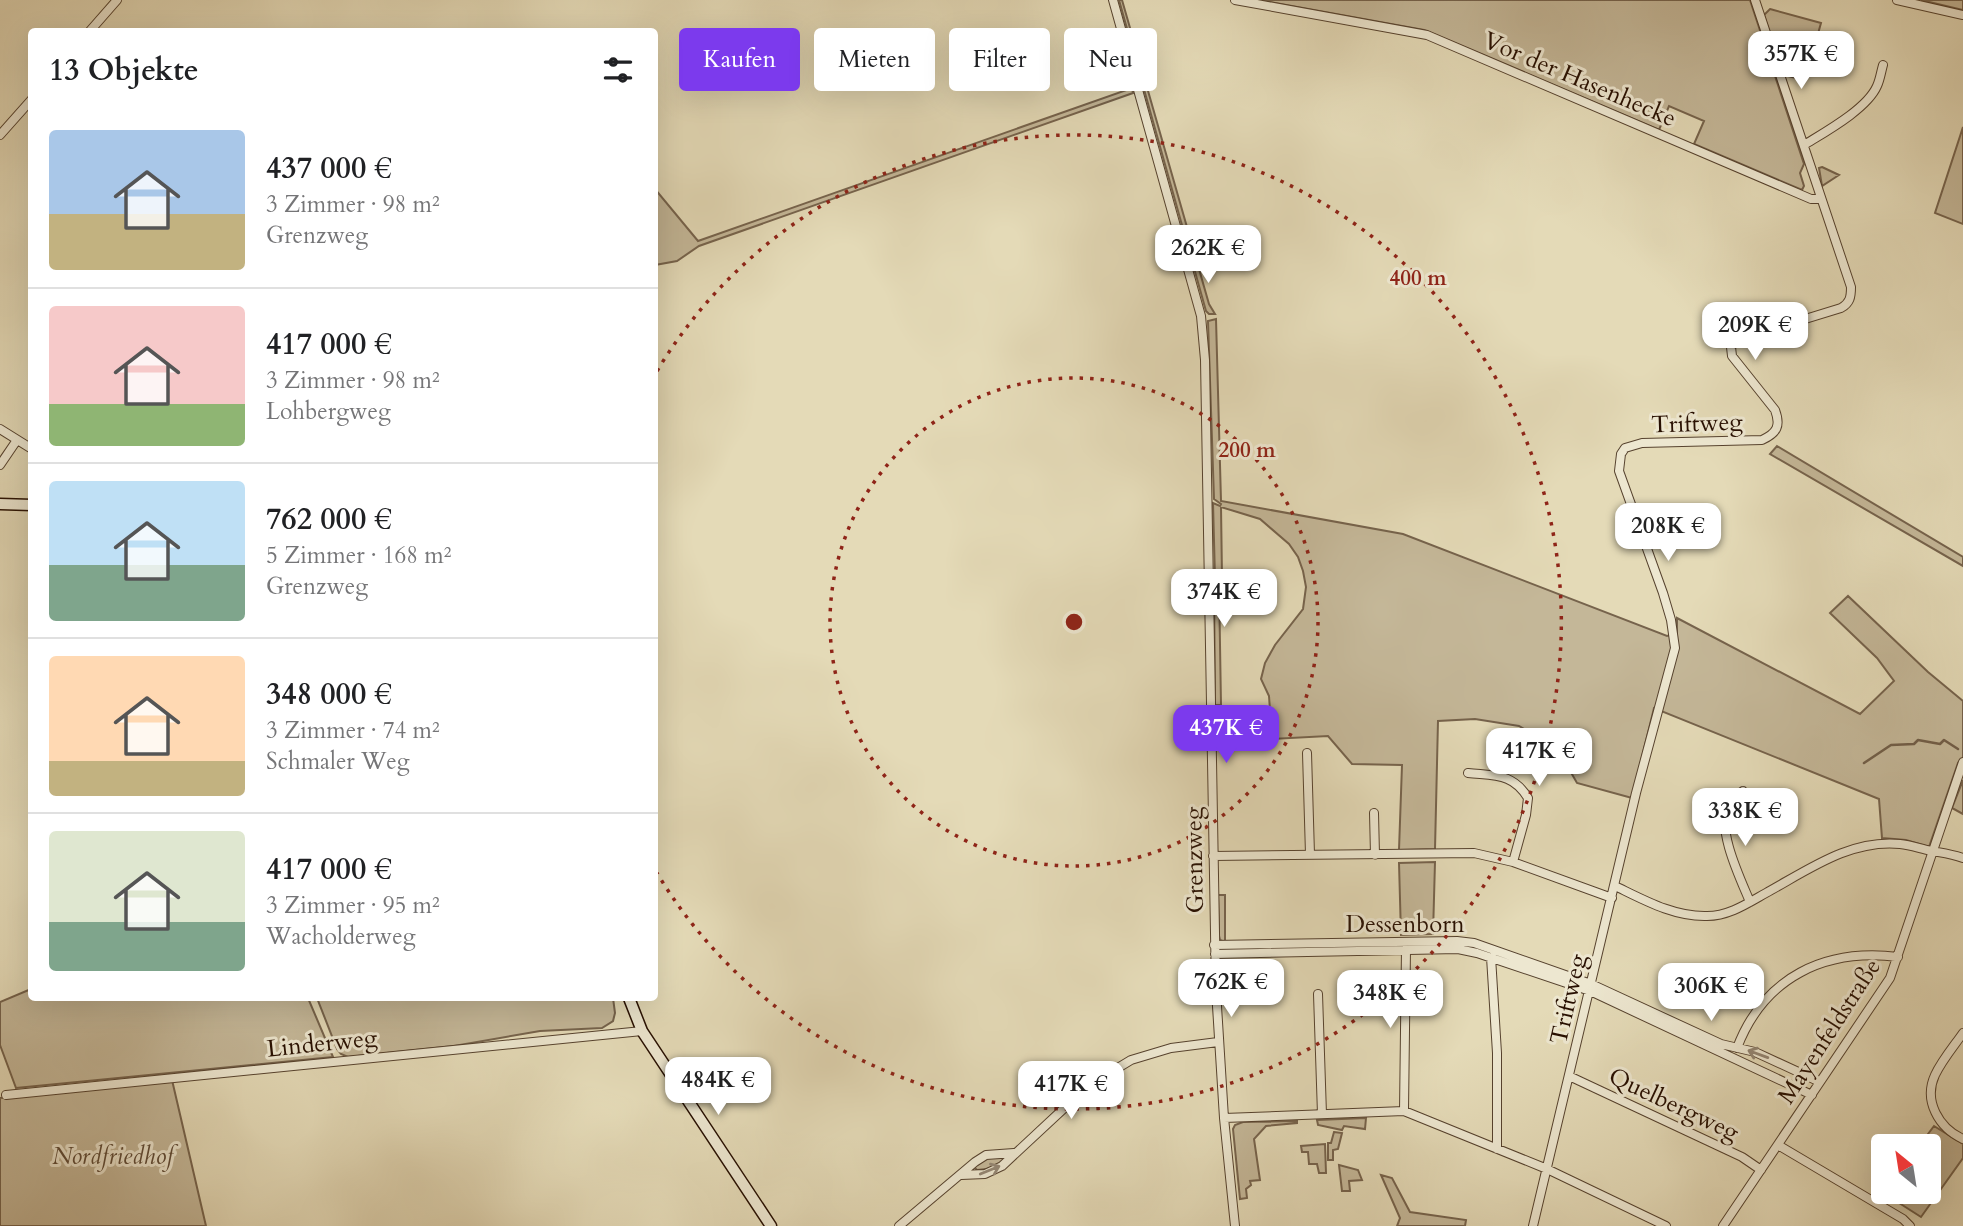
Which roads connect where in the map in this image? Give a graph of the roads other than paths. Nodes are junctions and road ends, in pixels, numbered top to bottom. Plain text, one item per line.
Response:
1 (117, 0) edge
2 (1113, 0) edge
3 (1235, 0) edge
4 (1755, 0) edge
5 (1897, 0) edge
6 (1963, 15) edge
7 (92, 28) edge
8 (1883, 65) dead end
9 (28, 104) edge
10 (0, 135) edge
11 (1804, 145) junction
12 (1820, 199) junction
13 (0, 429) edge
14 (17, 440) junction
15 (28, 447) edge
16 (0, 465) edge
17 (0, 504) edge
18 (28, 505) edge
19 (1307, 753) dead end
20 (1963, 762) edge
21 (1468, 773) dead end
22 (1743, 791) dead end
23 (1374, 813) dead end
24 (1933, 852) junction
25 (1310, 854) junction
26 (1375, 855) junction
27 (1213, 856) junction
28 (1963, 858) edge
29 (1513, 862) junction
30 (1615, 886) junction
31 (1612, 898) junction
32 (1750, 902) junction
33 (1406, 949) junction
34 (1214, 950) junction
35 (1490, 957) junction
36 (1898, 957) junction
37 (1591, 988) junction
38 (1318, 994) dead end
39 (630, 1001) edge
40 (642, 1031) junction
41 (1963, 1033) edge
42 (1218, 1042) junction
43 (1737, 1048) junction
44 (1569, 1076) junction
45 (1820, 1082) junction
46 (6, 1095) dead end
47 (1812, 1095) junction
48 (1404, 1111) junction
49 (1322, 1114) junction
50 (1224, 1118) junction
51 (1963, 1139) edge
52 (1778, 1145) junction
53 (1497, 1149) junction
54 (1015, 1153) junction
55 (1547, 1169) junction
56 (1761, 1170) junction
57 (961, 1175) junction
58 (771, 1226) edge
59 (899, 1226) edge
60 (1235, 1226) edge
61 (1533, 1226) edge
62 (1666, 1226) edge
63 (1723, 1226) edge
64 (1910, 1226) edge

1 - 7 street
2 - 27 street, Grenzweg
3 - 12 street, Vor der Hasenhecke
4 - 11 street, Triftweg
5 - 6 street
8 - 11 street
9 - 10 street
11 - 12 street, Triftweg
12 - 30 street, Triftweg
13 - 14 street
14 - 15 street
14 - 16 street
17 - 18 street
19 - 25 street
20 - 24 street, Mayenfeldstraße
21 - 29 street
22 - 32 street
23 - 26 street
24 - 28 street
24 - 32 street
24 - 36 street, Mayenfeldstraße
25 - 26 street
25 - 27 street
26 - 29 street
27 - 34 street, Grenzweg
29 - 31 street
30 - 31 street, Triftweg
30 - 32 street
31 - 37 street, Triftweg
33 - 34 street, Dessenborn
33 - 35 street, Dessenborn
33 - 48 street
34 - 37 street, Dessenborn
34 - 42 street, Grenzweg
35 - 37 street, Dessenborn
35 - 53 street
36 - 43 street
36 - 45 street, Mayenfeldstraße
37 - 43 street, Dessenborn
37 - 44 street, Triftweg
37 - 47 street, Dessenborn
38 - 49 street
39 - 40 street
40 - 46 street, Linderweg
40 - 58 street
41 - 51 street
42 - 50 street, Grenzweg
42 - 54 street
45 -> 43 street, Dessenborn
44 - 55 street, Triftweg
44 - 56 street, Quelbergweg
45 - 47 street, Mayenfeldstraße
47 - 52 street, Mayenfeldstraße
48 - 49 street
48 - 53 street
49 - 50 street
50 - 60 street, Grenzweg
52 - 56 street, Mayenfeldstraße
52 - 64 street
53 - 55 street
57 -> 54 street
54 - 57 street
55 - 61 street, Triftweg
55 - 62 street
56 - 63 street, Mayenfeldstraße
57 - 59 street

